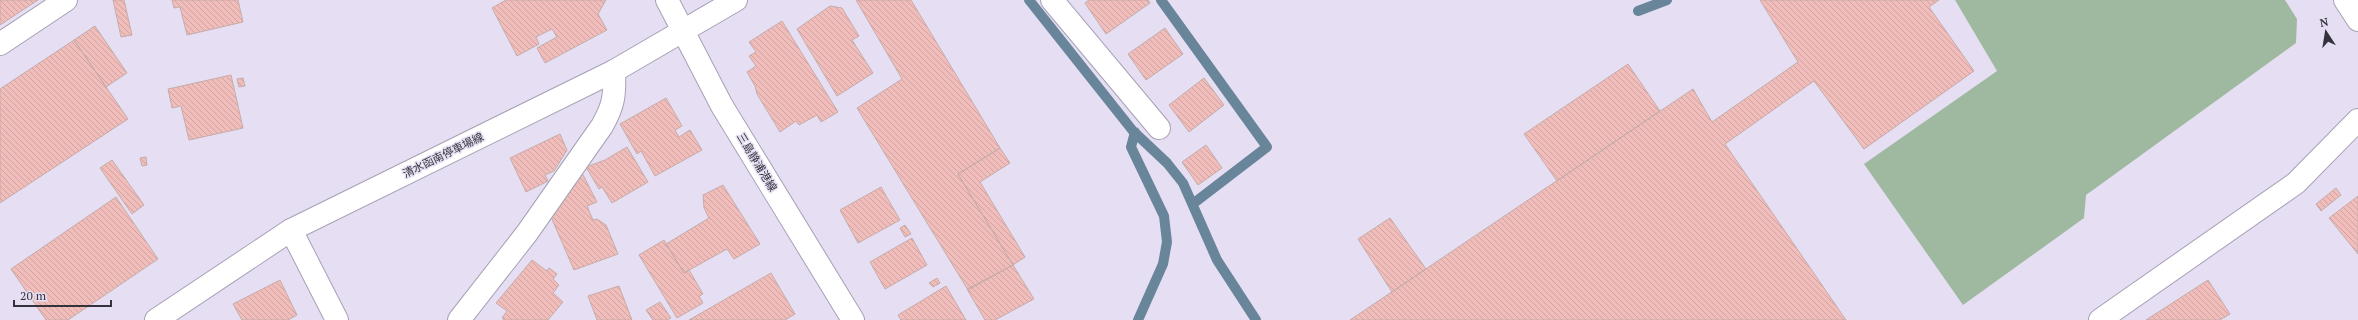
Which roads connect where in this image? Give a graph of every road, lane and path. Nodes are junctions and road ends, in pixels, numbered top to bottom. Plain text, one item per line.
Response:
1 (66, 0) edge
2 (667, 0) edge
3 (736, 0) edge
4 (1052, 0) edge
5 (2345, 0) edge
6 (2358, 20) edge
7 (682, 30) junction
8 (0, 44) edge
9 (614, 71) junction
10 (2358, 120) edge
11 (1159, 128) dead end
12 (291, 230) junction
13 (156, 320) edge
14 (337, 320) edge
15 (459, 320) edge
16 (853, 320) edge
17 (2100, 320) edge

1 - 8 main road
2 - 7 main road, 三島静浦港線
3 - 7 main road, 清水函南停車場線
4 - 11 main road
5 - 6 main road
7 - 9 main road, 清水函南停車場線
7 - 16 main road, 三島静浦港線
9 - 12 main road, 清水函南停車場線
9 - 15 main road
10 - 17 main road
12 - 13 main road, 清水函南停車場線
12 - 14 main road

